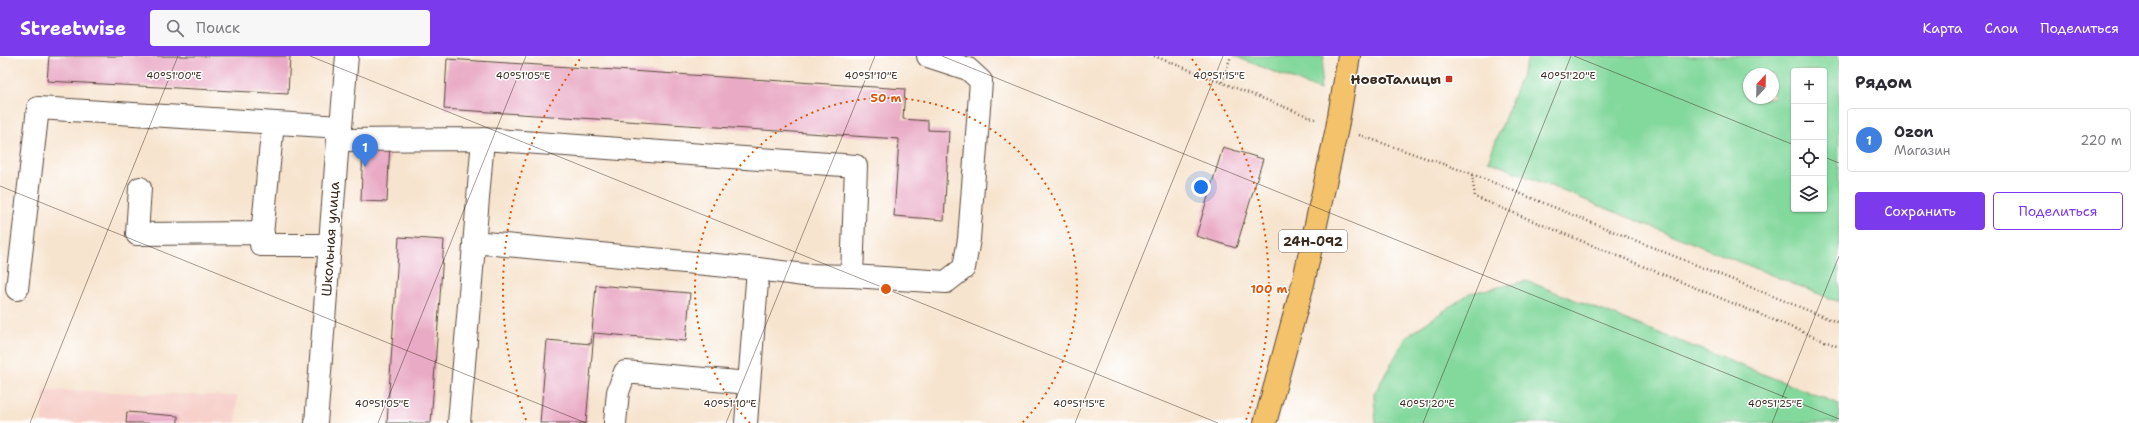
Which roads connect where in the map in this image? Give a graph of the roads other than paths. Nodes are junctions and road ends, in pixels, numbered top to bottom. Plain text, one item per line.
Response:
1 (347, 56) edge
2 (928, 56) edge
3 (1349, 56) edge
4 (273, 123) junction
5 (339, 134) junction
6 (483, 139) junction
7 (140, 188) dead end
8 (263, 233) junction
9 (474, 242) junction
10 (330, 245) junction
11 (758, 269) junction
12 (852, 276) junction
13 (17, 289) dead end
14 (749, 383) junction
15 (316, 423) edge
16 (459, 423) edge
17 (615, 423) edge
18 (746, 423) edge
19 (1265, 423) edge

1 - 5 street, Школьная улица
2 - 12 street
3 - 19 main road, 24Н-092
4 - 5 street
4 - 8 street
4 - 13 street
5 - 6 street
5 - 10 street, Школьная улица
6 - 9 street
6 - 12 street
7 - 8 street
8 - 10 street
9 - 11 street
9 - 16 street
10 - 15 street, Школьная улица
11 - 12 street
11 - 14 street
14 - 17 street
14 - 18 street

